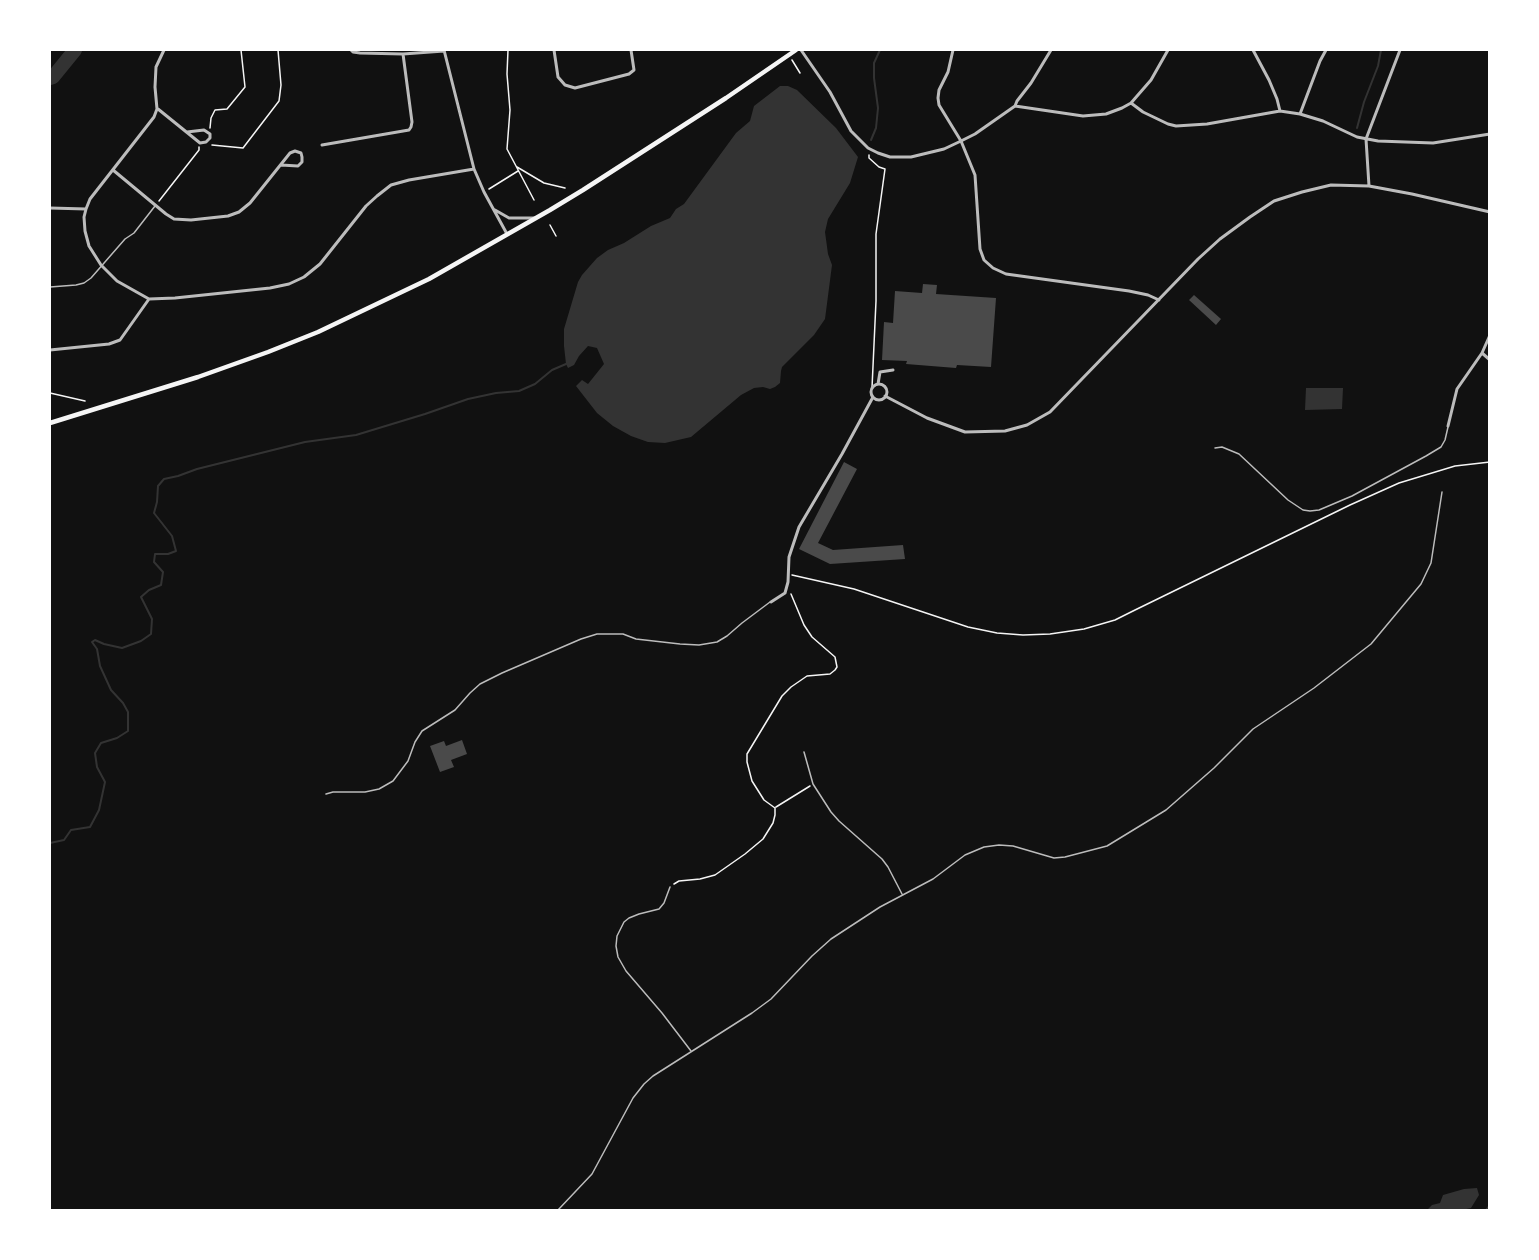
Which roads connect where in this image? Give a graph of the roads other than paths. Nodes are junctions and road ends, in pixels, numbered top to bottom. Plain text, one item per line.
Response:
1 (164, 50) edge
2 (351, 50) edge
3 (371, 50) edge
4 (444, 50) edge
5 (554, 50) edge
6 (631, 50) edge
7 (796, 50) edge
8 (801, 50) edge
9 (953, 50) edge
10 (1051, 50) edge
11 (1168, 50) edge
12 (1253, 50) edge
13 (1326, 50) edge
14 (1400, 50) edge
15 (375, 53) junction
16 (403, 54) junction
17 (1131, 103) junction
18 (1015, 106) junction
19 (157, 109) junction
20 (1280, 111) junction
21 (1300, 114) junction
22 (188, 132) junction
23 (1490, 134) edge
24 (1366, 140) junction
25 (961, 141) junction
26 (322, 145) dead end
27 (282, 165) junction
28 (474, 169) junction
29 (113, 170) junction
30 (1369, 186) junction
31 (155, 205) junction
32 (50, 208) edge
33 (86, 209) junction
34 (494, 209) junction
35 (1490, 212) edge
36 (536, 218) junction
37 (507, 234) junction
38 (100, 266) junction
39 (50, 287) edge
40 (149, 299) junction
41 (1159, 300) junction
42 (1490, 335) edge
43 (50, 350) edge
44 (1482, 353) junction
45 (1490, 360) edge
46 (893, 370) dead end
47 (878, 384) junction
48 (885, 396) junction
49 (873, 397) junction
50 (50, 423) edge
51 (1448, 426) joint
52 (1215, 448) dead end
53 (1442, 492) dead end
54 (771, 602) joint
55 (804, 752) dead end
56 (326, 794) dead end
57 (670, 887) road end
58 (902, 895) junction
59 (691, 1052) junction
60 (558, 1210) edge

1 - 19 street
2 - 15 street
3 - 15 street
4 - 16 street
4 - 28 street
5 - 6 street
7 - 36 main road
8 - 25 street
9 - 25 street
10 - 18 street
11 - 17 street
12 - 20 street
13 - 21 street
14 - 24 street
15 - 16 street
16 - 26 street
17 - 18 street
17 - 20 street
18 - 25 street
19 - 22 street
19 - 29 street
20 - 21 street
21 - 24 street
22 - 22 street
23 - 24 street
24 - 30 street
25 - 41 street
27 - 27 street
27 - 31 street
28 - 34 street
28 - 40 street
29 - 31 street
29 - 33 street
30 - 35 street
30 - 41 street
31 - 38 lane
32 - 33 street
33 - 38 street
34 - 36 street
34 - 37 street
36 - 37 main road
37 - 50 main road
38 - 39 lane
38 - 40 street
40 - 43 street
41 - 48 street
42 - 44 street
44 - 45 street
44 - 51 street
46 - 47 street
47 - 48 street
47 - 49 street
48 - 49 street
49 - 54 street
51 - 52 lane
53 - 58 lane
54 - 56 lane
55 - 58 lane
57 - 59 lane
58 - 59 lane
59 - 60 lane

